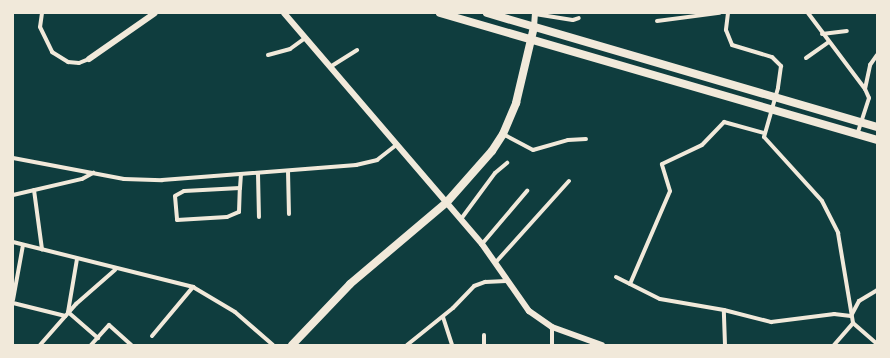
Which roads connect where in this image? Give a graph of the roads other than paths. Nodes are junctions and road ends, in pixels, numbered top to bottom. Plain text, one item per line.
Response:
1 (42, 13) edge
2 (155, 13) edge
3 (284, 13) edge
4 (440, 13) edge
5 (487, 13) edge
6 (535, 13) edge
7 (719, 13) edge
8 (728, 13) edge
9 (808, 13) edge
10 (579, 18) dead end
11 (657, 21) dead end
12 (534, 27) junction
13 (847, 31) dead end
14 (822, 34) junction
15 (305, 38) junction
16 (532, 41) junction
17 (829, 42) junction
18 (357, 50) dead end
19 (268, 55) dead end
20 (877, 55) edge
21 (806, 58) dead end
22 (90, 59) joint
23 (330, 68) junction
24 (865, 89) junction
25 (861, 122) junction
26 (877, 127) edge
27 (764, 133) junction
28 (503, 134) junction
29 (857, 135) junction
30 (586, 139) dead end
31 (877, 140) edge
32 (396, 145) junction
33 (13, 158) edge
34 (507, 163) dead end
35 (288, 171) junction
36 (93, 173) junction
37 (258, 174) junction
38 (240, 175) junction
39 (569, 181) dead end
40 (240, 188) junction
41 (34, 190) junction
42 (527, 191) dead end
43 (13, 195) edge
44 (447, 202) junction
45 (289, 214) dead end
46 (259, 217) dead end
47 (461, 219) junction
48 (13, 242) edge
49 (482, 244) junction
50 (23, 245) junction
51 (42, 249) junction
52 (77, 259) junction
53 (496, 262) junction
54 (115, 270) junction
55 (616, 277) dead end
56 (506, 281) junction
57 (630, 284) junction
58 (193, 287) junction
59 (877, 290) edge
60 (13, 300) edge
61 (13, 303) edge
62 (724, 310) junction
63 (68, 312) junction
64 (65, 316) junction
65 (851, 316) junction
66 (443, 317) junction
67 (852, 323) junction
68 (552, 326) junction
69 (484, 335) dead end
70 (152, 336) dead end
71 (98, 338) junction
72 (877, 344) edge
73 (40, 345) edge
74 (91, 345) edge
75 (131, 345) edge
76 (273, 345) edge
77 (292, 345) edge
78 (407, 345) edge
79 (452, 345) edge
80 (484, 345) edge
81 (552, 345) edge
82 (602, 345) edge
83 (725, 345) edge
84 (834, 345) edge

1 - 22 street
2 - 22 street
3 - 15 street
4 - 16 main road
5 - 12 main road
6 - 10 street
6 - 12 street
7 - 11 street
8 - 27 street
9 - 14 street
12 - 16 main road
12 - 25 main road
13 - 14 street
14 - 17 street
15 - 19 street
15 - 23 street
16 - 28 main road
16 - 29 main road
17 - 21 street
17 - 24 street
18 - 23 street
20 - 24 street
23 - 32 street
24 - 25 street
25 - 26 main road
25 - 29 street
27 - 57 street
27 - 65 street
28 - 30 street
28 - 44 main road
29 - 31 main road
32 - 35 street
32 - 44 street
33 - 36 street
34 - 47 street
35 - 37 street
35 - 45 street
36 - 38 street
36 - 41 street
37 - 38 street
37 - 46 street
38 - 40 street
39 - 53 street
40 - 40 street
41 - 43 street
41 - 51 street
42 - 49 street
44 - 47 street
44 - 77 main road
47 - 49 street
48 - 50 street
49 - 53 street
50 - 51 street
50 - 60 street
51 - 52 street
52 - 54 street
52 - 63 street
53 - 56 street
54 - 58 street
54 - 63 street
55 - 57 street
56 - 66 street
56 - 68 street
57 - 62 street
58 - 70 street
58 - 76 street
59 - 65 street
61 - 64 street
62 - 65 street
62 - 83 street
63 - 64 street
63 - 71 street
64 - 73 street
65 - 67 street
66 - 78 street
66 - 79 street
67 - 72 street
67 - 84 street
68 - 81 street
68 - 82 street
69 - 80 street
71 - 74 street
71 - 75 street

